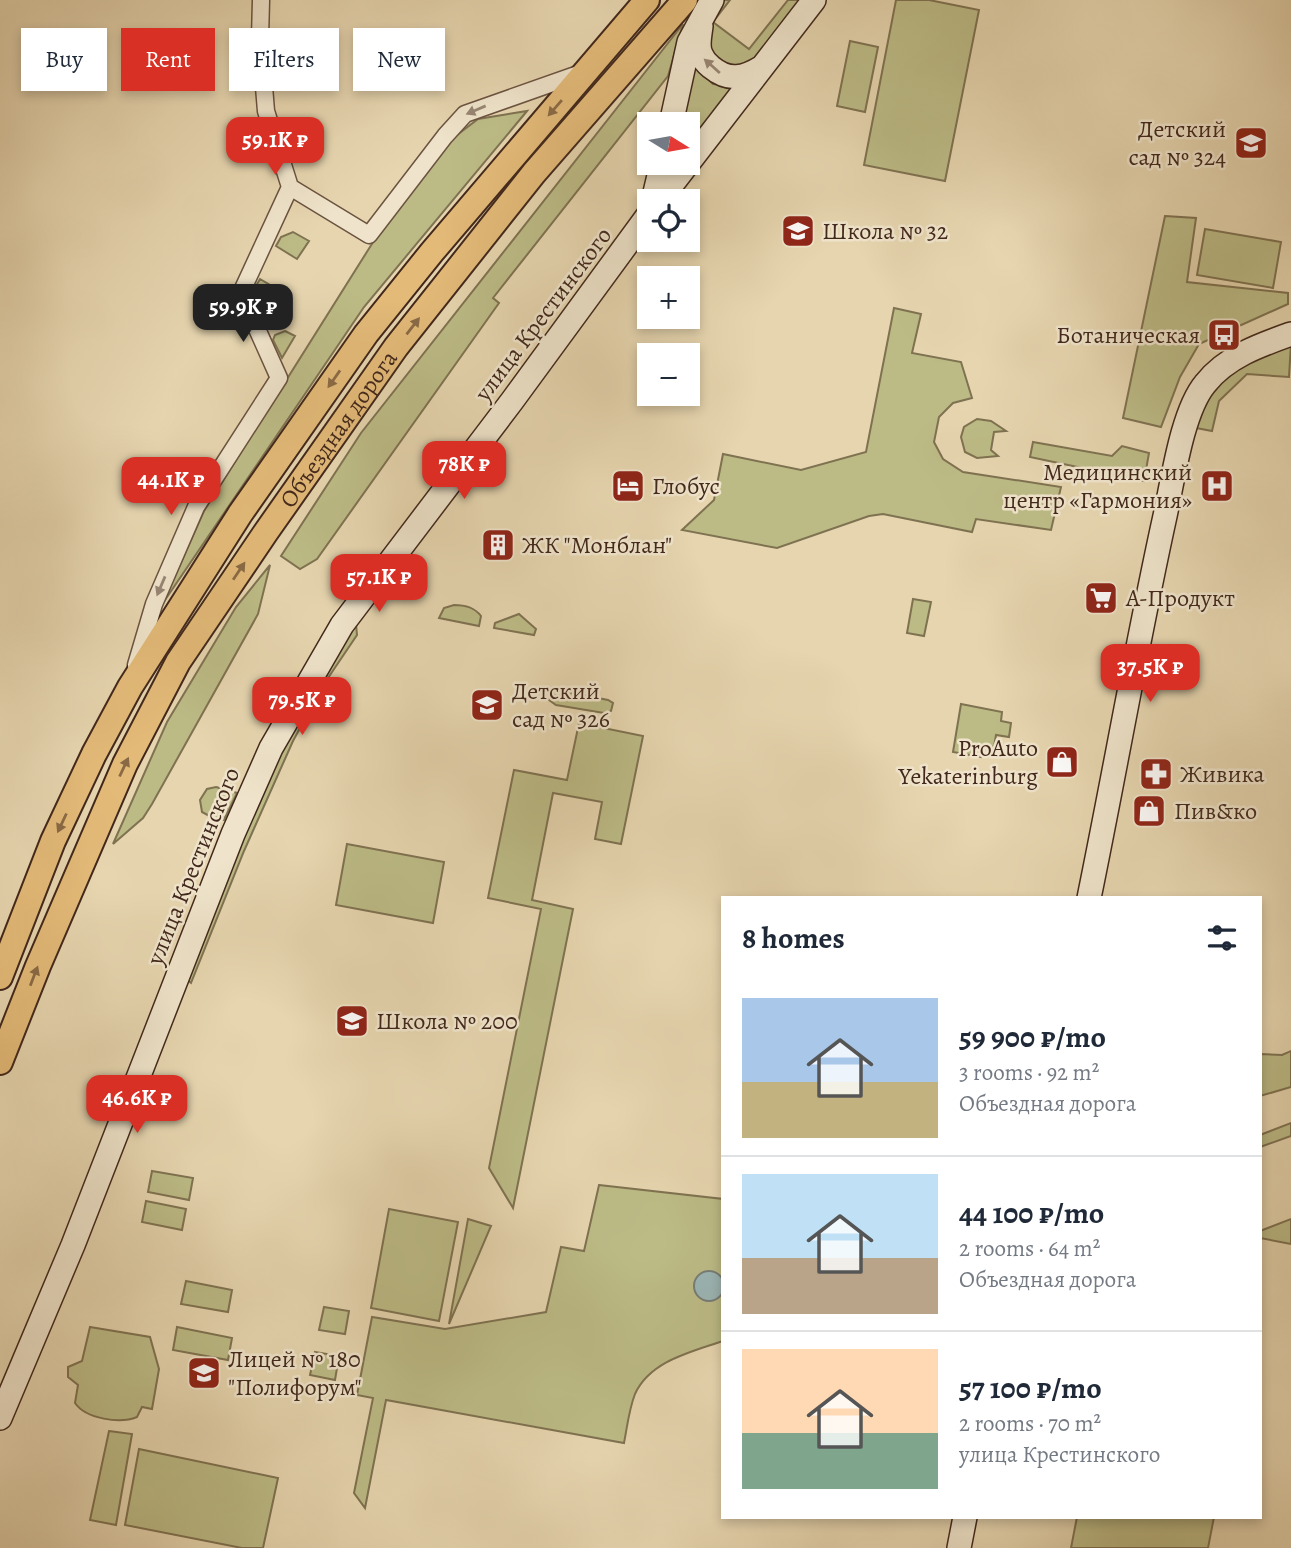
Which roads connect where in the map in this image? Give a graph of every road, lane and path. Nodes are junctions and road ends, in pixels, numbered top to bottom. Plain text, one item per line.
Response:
1 (261, 0) edge
2 (647, 0) edge
3 (814, 0) edge
4 (700, 5) edge
5 (762, 67) junction
6 (586, 72) junction
7 (674, 112) edge
8 (290, 187) junction
9 (668, 189) edge
10 (637, 230) edge
11 (1291, 334) edge
12 (130, 687) junction
13 (1089, 896) edge
14 (0, 977) edge
15 (0, 1062) edge
16 (0, 1418) edge
17 (965, 1519) edge
18 (959, 1548) edge

1 - 8 street
2 - 6 main road, Объездная дорога
3 - 5 street
5 -> 4 street
4 - 7 street
15 -> 4 main road, Объездная дорога
5 - 9 street
6 -> 8 street
6 -> 12 main road, Объездная дорога
8 -> 12 street
10 - 16 street, улица Крестинского
11 - 13 street
12 -> 14 main road, Объездная дорога
17 - 18 street

